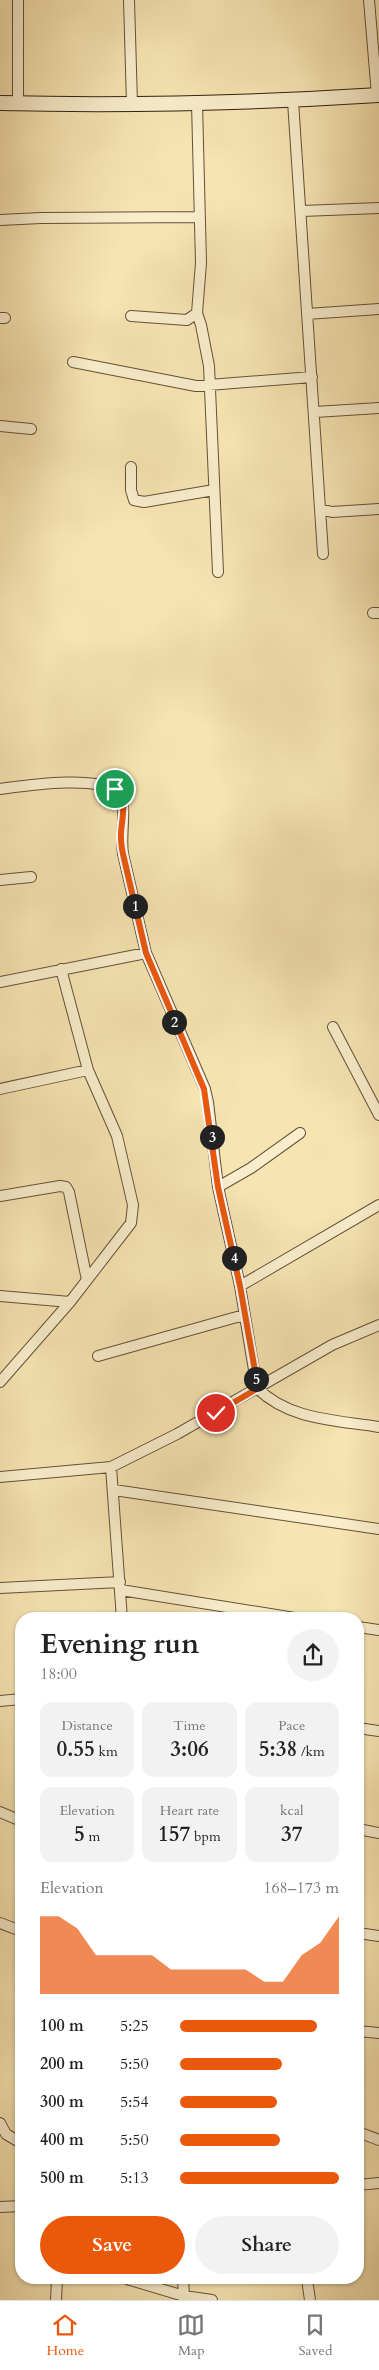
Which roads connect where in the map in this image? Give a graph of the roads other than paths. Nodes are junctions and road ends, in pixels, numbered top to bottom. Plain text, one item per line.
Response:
1 (18, 0) edge
2 (129, 0) edge
3 (370, 0) edge
4 (378, 95) edge
5 (293, 100) junction
6 (0, 103) edge
7 (18, 103) junction
8 (196, 103) junction
9 (132, 104) junction
10 (379, 208) edge
11 (302, 211) junction
12 (199, 216) junction
13 (0, 220) edge
14 (379, 309) edge
15 (197, 313) junction
16 (307, 314) junction
17 (131, 316) dead end
18 (74, 362) dead end
19 (312, 377) junction
20 (209, 386) junction
21 (379, 408) edge
22 (315, 412) junction
23 (0, 426) edge
24 (32, 429) dead end
25 (131, 467) dead end
26 (214, 490) junction
27 (320, 509) junction
28 (379, 509) edge
29 (323, 554) dead end
30 (218, 572) dead end
31 (0, 789) edge
32 (31, 877) dead end
33 (0, 880) edge
34 (146, 953) junction
35 (61, 969) junction
36 (0, 982) edge
37 (333, 1027) dead end
38 (88, 1070) junction
39 (0, 1088) edge
40 (375, 1097) edge
41 (379, 1115) edge
42 (300, 1133) dead end
43 (218, 1187) junction
44 (0, 1196) edge
45 (379, 1205) edge
46 (87, 1280) junction
47 (240, 1286) junction
48 (0, 1296) edge
49 (70, 1302) junction
50 (244, 1316) junction
51 (379, 1325) edge
52 (98, 1356) dead end
53 (0, 1382) edge
54 (258, 1388) junction
55 (379, 1427) edge
56 (112, 1467) junction
57 (0, 1477) edge
58 (114, 1490) junction
59 (379, 1529) edge
60 (120, 1586) junction
61 (0, 1588) edge
62 (122, 1612) edge
63 (263, 1612) edge
64 (364, 1628) edge
65 (379, 1630) edge
66 (15, 1699) edge
67 (0, 1700) edge
68 (364, 1729) edge
69 (379, 1732) edge
70 (0, 1812) edge
71 (15, 1818) edge
72 (364, 1830) edge
73 (379, 1832) edge
74 (0, 1923) edge
75 (15, 1929) edge
76 (364, 1934) edge
77 (379, 1936) edge
78 (364, 2032) edge
79 (379, 2033) edge
80 (0, 2123) edge
81 (364, 2134) edge
82 (15, 2139) edge
83 (379, 2140) edge
84 (379, 2183) edge
85 (364, 2184) edge
86 (15, 2206) edge
87 (0, 2207) edge
88 (57, 2284) edge
89 (144, 2284) edge
90 (183, 2284) edge
91 (308, 2284) edge
92 (184, 2296) junction
93 (56, 2300) edge
94 (212, 2300) edge
95 (310, 2300) edge

1 - 7 street
2 - 9 street
3 - 4 street
4 - 5 street
5 - 8 street
5 - 11 street
6 - 7 street
7 - 9 street
8 - 9 street
8 - 12 street
10 - 11 street
11 - 16 street
12 - 13 street
12 - 15 street
14 - 16 street
15 - 17 street
15 - 20 street
16 - 19 street
18 - 20 street
19 - 20 street
19 - 22 street
20 - 26 street
21 - 22 street
22 - 27 street
23 - 24 street
25 - 26 street
26 - 30 street
27 - 28 street
27 - 29 street
31 - 34 street
32 - 33 street
34 - 35 street
34 - 43 street
35 - 36 street
35 - 38 street
37 - 40 street
38 - 39 street
38 - 46 street
40 - 41 street
42 - 43 street
43 - 47 street
44 - 46 street
45 - 47 street
46 - 49 street
47 - 50 street
48 - 49 street
49 - 53 street
50 - 52 street
50 - 54 street
51 - 54 street
54 - 55 street
54 - 56 street
56 - 57 street
56 - 58 street
58 - 59 street
58 - 60 street
60 - 61 street
60 - 62 street
60 - 63 street
64 - 65 street
66 - 67 street
68 - 69 street
70 - 71 street
72 - 73 street
74 - 75 street
76 - 77 street
78 - 79 street
80 - 82 street
81 - 83 street
84 - 85 street
86 - 87 street
88 - 93 street
89 - 92 street
90 - 92 street
91 - 95 street
92 - 94 street

